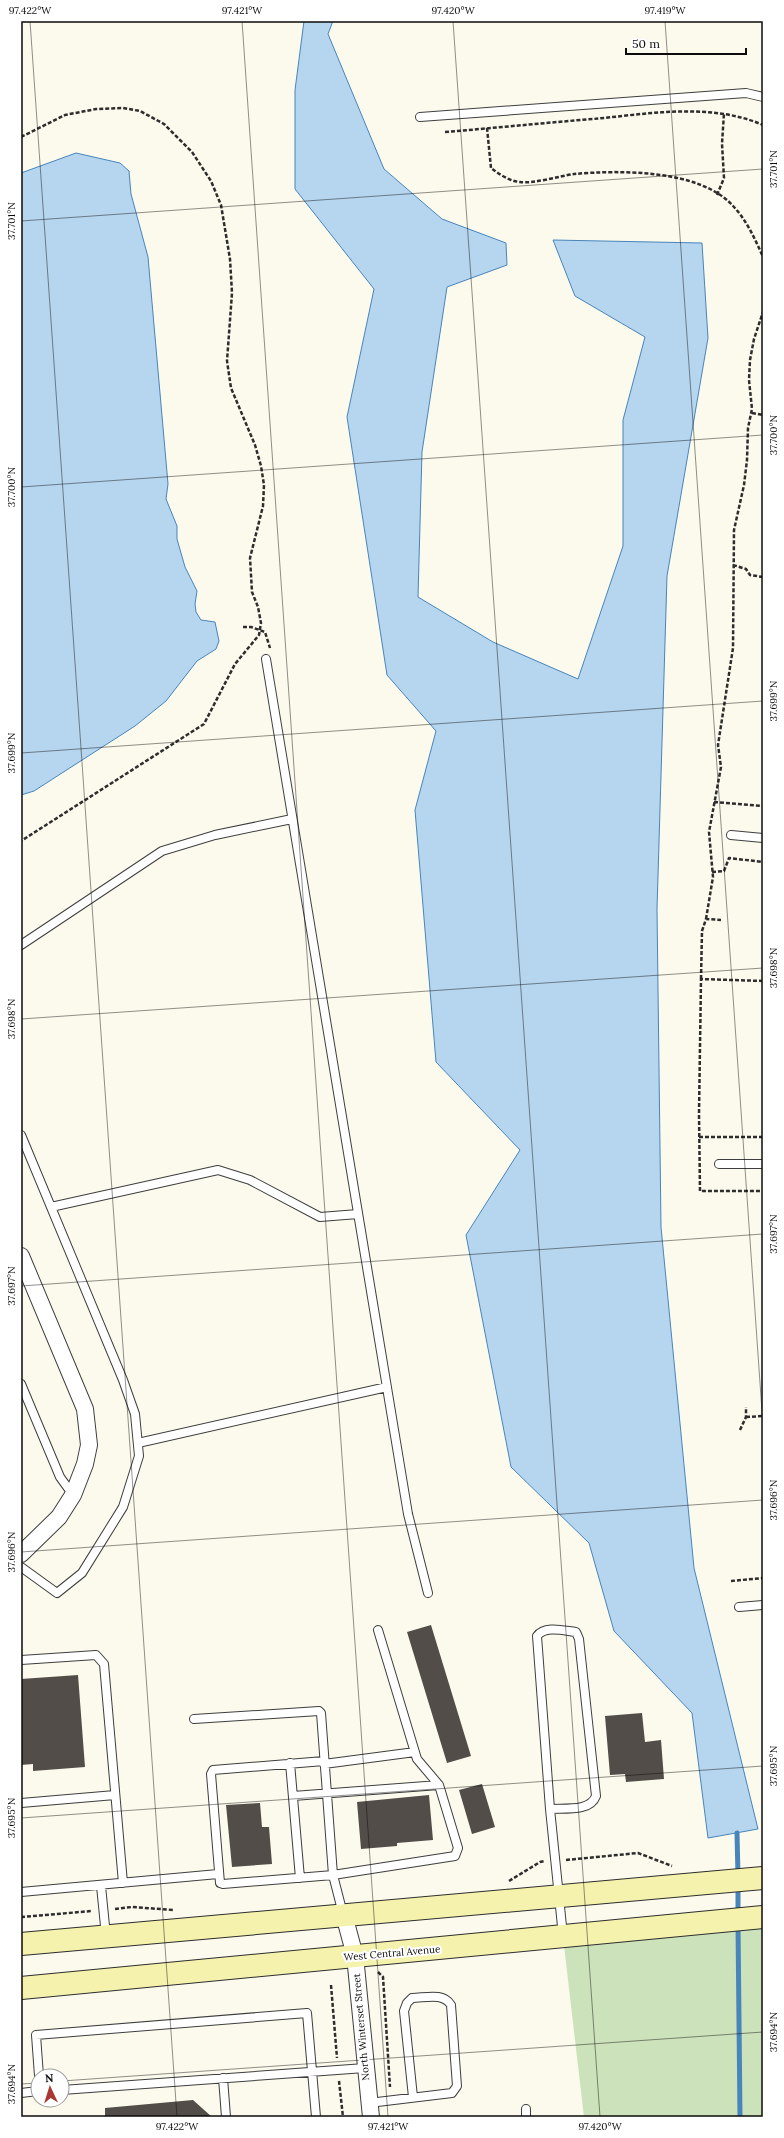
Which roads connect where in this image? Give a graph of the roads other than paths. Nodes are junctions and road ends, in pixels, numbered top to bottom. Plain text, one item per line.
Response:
1 (763, 97) edge
2 (420, 117) dead end
3 (269, 656) road end
4 (292, 819) junction
5 (731, 834) dead end
6 (763, 838) edge
7 (21, 945) edge
8 (21, 1135) edge
9 (719, 1164) dead end
10 (763, 1164) edge
11 (51, 1207) junction
12 (358, 1214) junction
13 (21, 1256) edge
14 (21, 1384) edge
15 (386, 1387) junction
16 (138, 1443) junction
17 (73, 1495) junction
18 (21, 1554) edge
19 (21, 1567) edge
20 (428, 1593) dead end
21 (763, 1605) edge
22 (739, 1608) dead end
23 (378, 1630) dead end
24 (21, 1660) edge
25 (194, 1718) dead end
26 (415, 1752) junction
27 (324, 1762) junction
28 (290, 1763) junction
29 (439, 1785) junction
30 (327, 1794) junction
31 (115, 1795) junction
32 (293, 1796) junction
33 (21, 1803) edge
34 (550, 1809) junction
35 (218, 1874) junction
36 (333, 1875) junction
37 (300, 1878) junction
38 (763, 1878) edge
39 (123, 1884) junction
40 (101, 1886) junction
41 (21, 1892) edge
42 (559, 1896) junction
43 (344, 1915) junction
44 (763, 1917) edge
45 (106, 1936) junction
46 (563, 1937) junction
47 (21, 1944) edge
48 (355, 1956) junction
49 (21, 1988) edge
50 (39, 2068) edge
51 (365, 2068) junction
52 (312, 2072) junction
53 (223, 2078) junction
54 (70, 2089) edge
55 (413, 2097) junction
56 (370, 2110) edge
57 (226, 2117) edge
58 (316, 2117) edge

1 - 2 lane
3 - 4 lane
4 - 7 lane
4 - 12 lane
5 - 6 lane
8 - 11 lane
9 - 10 lane
11 - 12 lane
11 - 16 lane
12 - 15 lane
13 - 17 street
14 - 17 lane
15 - 16 lane
15 - 20 lane
16 - 19 lane
17 - 18 street
21 - 22 lane
23 - 26 lane
24 - 31 lane
25 - 27 lane
26 - 27 lane
26 - 29 lane
27 - 28 lane
27 - 30 lane
28 - 32 lane
28 - 35 lane
29 - 30 lane
29 - 36 lane
30 - 32 lane
30 - 36 lane
31 - 33 lane
31 - 39 lane
32 - 37 lane
34 - 34 lane
34 - 42 lane
35 - 37 lane
35 - 39 lane
36 - 37 lane
36 - 43 lane
38 - 42 main road
39 - 40 lane
40 - 41 lane
40 - 45 lane
42 - 43 main road
42 - 46 lane
43 - 45 main road
43 - 48 street, North Winterset Street
44 - 46 main road, West Central Avenue
45 - 47 main road
46 - 48 main road, West Central Avenue
48 - 49 main road, West Central Avenue
48 - 51 street, North Winterset Street
50 - 52 lane
51 - 52 lane
51 - 56 street, North Winterset Street
52 - 53 lane
52 - 58 lane
53 - 54 lane
53 - 57 lane
55 - 55 lane
55 - 56 lane

